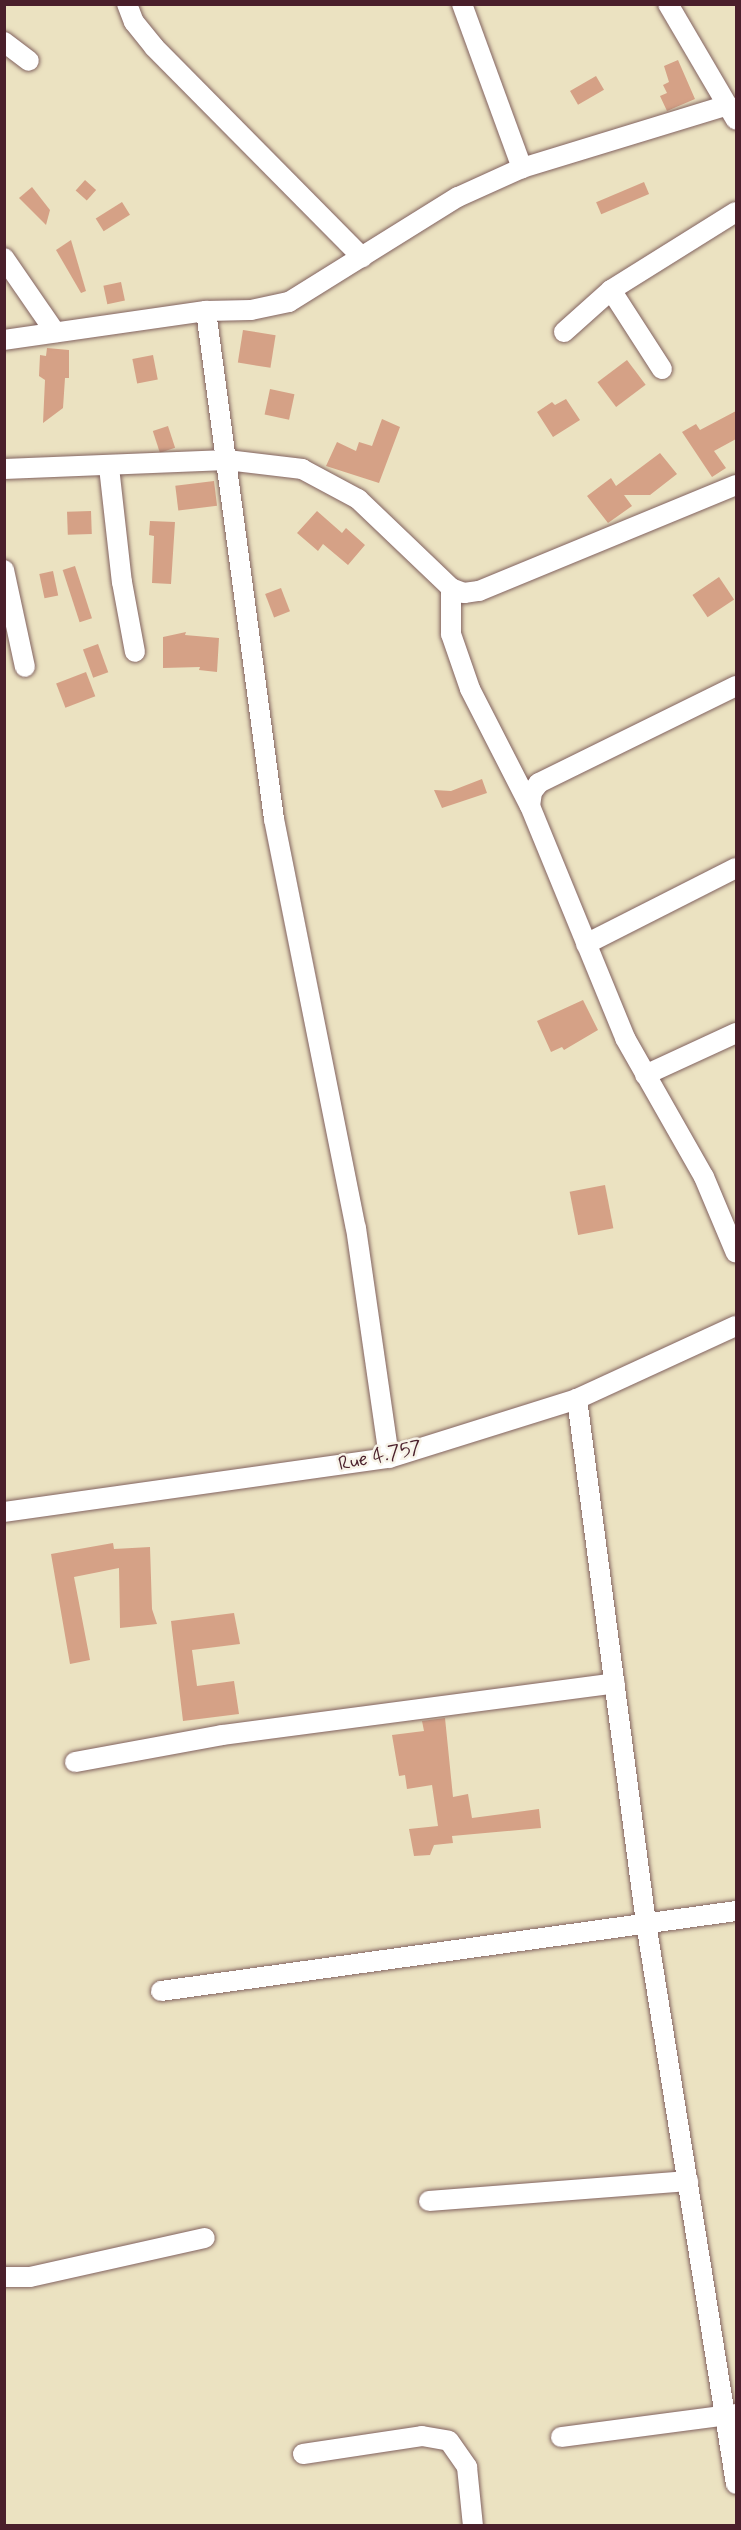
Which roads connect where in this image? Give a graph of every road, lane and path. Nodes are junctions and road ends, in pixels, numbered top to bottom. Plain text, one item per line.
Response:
1 (127, 4) edge
2 (462, 4) edge
3 (668, 4) edge
4 (4, 42) edge
5 (29, 61) dead end
6 (733, 113) edge
7 (522, 168) junction
8 (736, 212) edge
9 (362, 257) junction
10 (4, 258) edge
11 (611, 290) junction
12 (206, 311) junction
13 (55, 332) junction
14 (564, 332) dead end
15 (4, 340) edge
16 (662, 369) dead end
17 (227, 460) junction
18 (109, 467) junction
19 (4, 469) edge
20 (736, 485) edge
21 (4, 570) edge
22 (451, 588) junction
23 (135, 652) dead end
24 (25, 667) dead end
25 (736, 686) edge
26 (530, 806) junction
27 (736, 868) edge
28 (586, 944) junction
29 (736, 1033) edge
30 (645, 1075) junction
31 (736, 1253) edge
32 (736, 1326) edge
33 (577, 1399) junction
34 (389, 1458) junction
35 (4, 1512) edge
36 (615, 1683) junction
37 (75, 1762) dead end
38 (736, 1911) edge
39 (646, 1923) junction
40 (161, 1991) dead end
41 (688, 2181) junction
42 (429, 2201) dead end
43 (206, 2238) dead end
44 (4, 2277) edge
45 (731, 2415) edge
46 (561, 2437) dead end
47 (303, 2454) dead end
48 (736, 2484) edge
49 (473, 2526) edge

1 - 9 street
2 - 7 street
3 - 6 street
4 - 5 street
6 - 7 street
7 - 9 street
8 - 11 street
9 - 12 street
10 - 13 street
11 - 14 street
11 - 16 street
12 - 13 street
12 - 17 street
13 - 15 street
17 - 18 street
17 - 22 street
17 - 34 street
18 - 19 street
18 - 23 street
20 - 22 street
21 - 24 street
22 - 26 street
25 - 26 street
26 - 28 street
27 - 28 street
28 - 30 street
29 - 30 street
30 - 31 street
32 - 33 street, Rue 4.757
33 - 34 street, Rue 4.757
33 - 36 street
34 - 35 street, Rue 4.757
36 - 37 street
36 - 39 street
38 - 39 street
39 - 40 street
39 - 41 street
41 - 42 street
41 - 45 street
43 - 44 street
45 - 46 street
45 - 48 street
47 - 49 street

